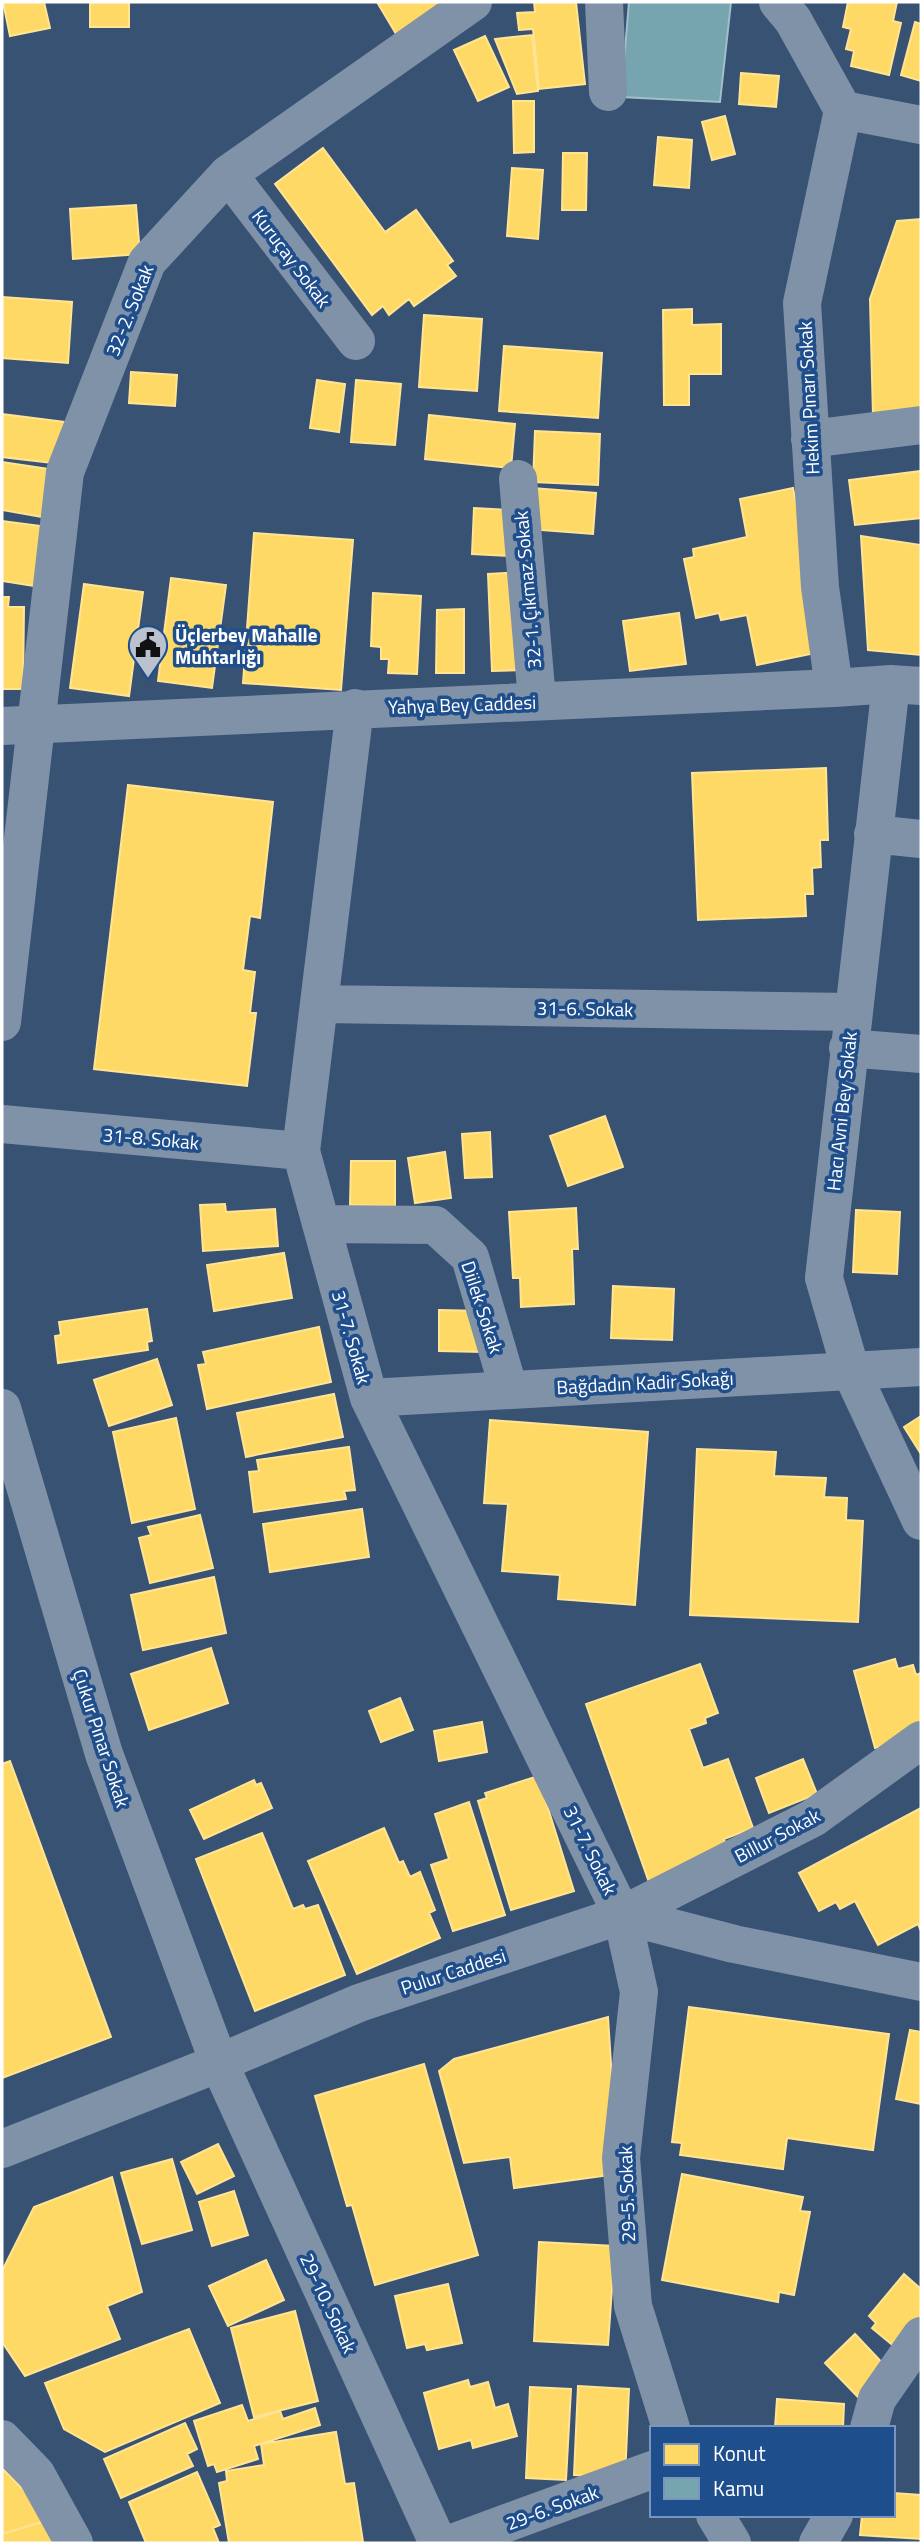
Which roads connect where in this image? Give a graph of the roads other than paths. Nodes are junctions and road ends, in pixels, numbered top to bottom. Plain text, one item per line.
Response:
1 (473, 2) edge
2 (604, 2) edge
3 (778, 2) edge
4 (608, 92) dead end
5 (843, 110) junction
6 (921, 125) edge
7 (228, 174) junction
8 (356, 341) dead end
9 (921, 425) edge
10 (810, 439) junction
11 (518, 479) dead end
12 (906, 685) edge
13 (834, 688) junction
14 (537, 700) junction
15 (355, 708) junction
16 (19, 725) edge
17 (873, 834) junction
18 (921, 839) edge
19 (319, 1004) junction
20 (2, 1022) edge
21 (850, 1030) junction
22 (921, 1054) edge
23 (2, 1124) edge
24 (301, 1151) junction
25 (321, 1224) junction
26 (921, 1367) edge
27 (851, 1370) junction
28 (509, 1390) junction
29 (369, 1398) junction
30 (2, 1408) edge
31 (921, 1521) edge
32 (921, 1740) edge
33 (622, 1915) junction
34 (921, 1982) edge
35 (219, 2063) junction
36 (2, 2149) edge
37 (921, 2336) edge
38 (670, 2426) edge
39 (870, 2426) edge
40 (2, 2439) edge
41 (650, 2471) edge
42 (716, 2517) edge
43 (833, 2517) edge
44 (74, 2543) edge
45 (438, 2543) edge
46 (452, 2543) edge
47 (732, 2543) edge
48 (818, 2543) edge

1 - 7 street, 32-2. Sokak
2 - 4 street
3 - 5 street
5 - 6 street
5 - 10 street, Hekim Pınarı Sokak
7 - 8 street, Kuruçay Sokak
7 - 16 street, 32-2. Sokak
9 - 10 street
10 - 13 street, Hekim Pınarı Sokak
11 - 14 street, 32-1. Çıkmaz Sokak
12 - 13 street, Yahya Bey Caddesi
12 - 17 street, Hacı Avni Bey Sokak
13 - 14 street, Yahya Bey Caddesi
14 - 15 street, Yahya Bey Caddesi
15 - 16 street, Yahya Bey Caddesi
15 - 19 street, 31-7. Sokak
16 - 20 street
17 - 18 street
17 - 21 street, Hacı Avni Bey Sokak
19 - 21 street, 31-6. Sokak
19 - 24 street, 31-7. Sokak
21 - 22 street, 31-6. Sokak
21 - 27 street, Hacı Avni Bey Sokak
23 - 24 street, 31-8. Sokak
24 - 25 street, 31-7. Sokak
25 - 28 street, Diilek Sokak
25 - 29 street, 31-7. Sokak
26 - 27 street, Bağdadın Kadir Sokağı
27 - 28 street, Bağdadın Kadir Sokağı
27 - 31 street, Hacı Avni Bey Sokak
28 - 29 street, Bağdadın Kadir Sokağı
29 - 33 street, 31-7. Sokak
30 - 35 street, Çukur Pınar Sokak
32 - 33 street, Billur Sokak
33 - 34 street
33 - 35 street, Pulur Caddesi
33 - 38 street, 29-5. Sokak
35 - 36 street, Pulur Caddesi
35 - 45 street, 29-10. Sokak
37 - 39 street
40 - 44 street
41 - 46 street, 29-6. Sokak
42 - 47 street
43 - 48 street

